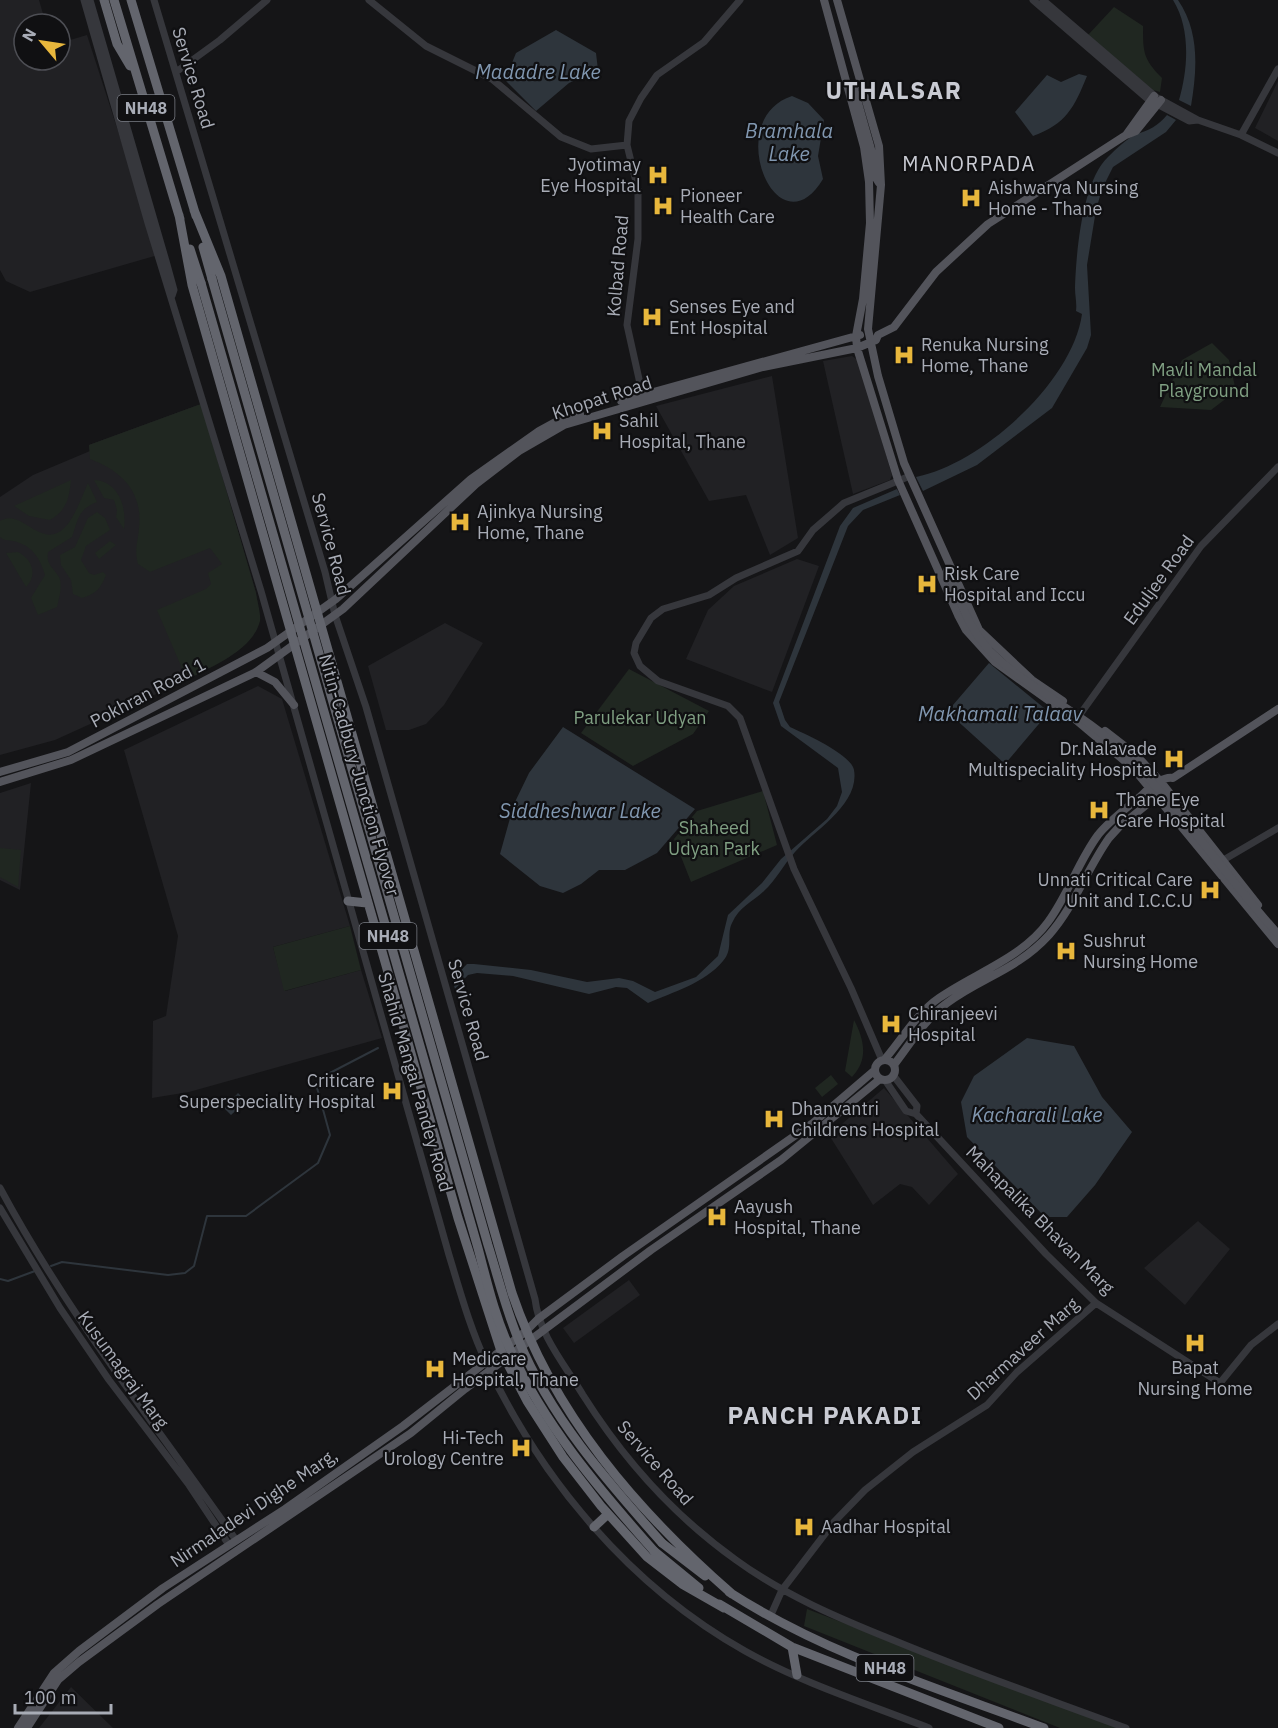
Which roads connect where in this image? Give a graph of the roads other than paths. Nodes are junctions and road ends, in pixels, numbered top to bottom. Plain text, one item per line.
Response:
1 (84, 0) edge
2 (90, 0) edge
3 (104, 0) edge
4 (114, 0) edge
5 (131, 0) edge
6 (154, 0) edge
7 (267, 0) edge
8 (740, 0) edge
9 (824, 0) edge
10 (830, 0) edge
11 (837, 0) edge
12 (1034, 0) edge
13 (1043, 0) edge
14 (371, 1) edge
15 (1073, 30) junction
16 (1278, 69) edge
17 (176, 72) junction
18 (138, 81) junction
19 (1156, 100) junction
20 (1241, 135) junction
21 (627, 146) junction
22 (1278, 153) edge
23 (874, 175) junction
24 (880, 185) junction
25 (869, 188) junction
26 (194, 210) junction
27 (179, 215) junction
28 (172, 296) junction
29 (856, 336) junction
30 (872, 337) junction
31 (857, 348) junction
32 (643, 397) junction
33 (1278, 466) edge
34 (910, 476) junction
35 (898, 480) junction
36 (457, 497) junction
37 (938, 540) junction
38 (927, 545) junction
39 (937, 553) junction
40 (332, 602) junction
41 (317, 612) junction
42 (335, 615) junction
43 (302, 623) joint
44 (321, 626) junction
45 (291, 631) junction
46 (275, 642) junction
47 (295, 645) junction
48 (278, 653) junction
49 (256, 672) junction
50 (294, 705) junction
51 (1278, 709) edge
52 (149, 717) junction
53 (1078, 717) junction
54 (0, 772) edge
55 (0, 782) edge
56 (1163, 785) junction
57 (1149, 789) junction
58 (1157, 798) junction
59 (1278, 828) edge
60 (1223, 859) junction
61 (1214, 868) junction
62 (1081, 876) junction
63 (348, 901) junction
64 (367, 903) junction
65 (1262, 911) junction
66 (1254, 918) junction
67 (1278, 929) edge
68 (1278, 934) edge
69 (1278, 944) edge
70 (974, 982) junction
71 (884, 1060) junction
72 (894, 1065) junction
73 (874, 1070) junction
74 (886, 1078) junction
75 (0, 1188) edge
76 (0, 1208) edge
77 (665, 1227) junction
78 (672, 1234) junction
79 (1096, 1303) junction
80 (517, 1309) junction
81 (489, 1317) junction
82 (538, 1319) junction
83 (1278, 1324) edge
84 (544, 1330) junction
85 (527, 1337) junction
86 (503, 1355) junction
87 (486, 1362) junction
88 (490, 1371) junction
89 (608, 1514) junction
90 (594, 1527) junction
91 (232, 1542) junction
92 (163, 1588) junction
93 (782, 1590) junction
94 (732, 1594) junction
95 (170, 1596) junction
96 (156, 1599) junction
97 (724, 1608) junction
98 (770, 1617) junction
99 (102, 1634) junction
100 (107, 1642) junction
101 (792, 1647) junction
102 (797, 1675) junction
103 (18, 1728) edge
104 (27, 1728) edge
105 (929, 1728) edge
106 (999, 1728) edge
107 (1044, 1728) edge
108 (1126, 1728) edge

1 - 28 street
2 - 28 street
3 - 18 highway
4 - 18 highway, NH48
5 - 26 highway, NH48
6 - 17 street, Service Road
7 - 17 street
8 - 21 street, Kolbad Road
9 - 25 main road
10 - 23 main road
11 - 24 main road
12 - 15 street
13 - 15 street
14 - 21 street
15 - 19 street
16 - 20 street
17 - 40 street, Service Road
18 - 27 highway, NH48
19 - 20 street
19 - 30 main road
20 - 22 street
21 - 32 street, Kolbad Road
23 - 24 main road
23 - 25 main road
24 - 30 main road
25 - 29 main road
26 - 41 highway
26 - 94 highway, Nitin-Cadbury Junction Flyover / NH48, bridge
27 - 45 highway
27 - 97 highway, Nitin-Cadbury Junction Flyover / NH48, bridge
28 - 46 street, Shahid Mangal Pandey Road
29 - 30 main road, Khopat Road
29 - 31 main road
29 - 32 main road, Khopat Road
30 - 31 main road, Khopat Road
30 - 34 main road
31 - 32 main road, Khopat Road
31 - 35 main road
32 - 36 main road, Khopat Road
33 - 53 street, Eduljee Road
34 - 35 street
34 - 37 main road
35 - 38 main road
35 - 71 street
36 - 40 main road, Khopat Road
36 - 42 main road, Khopat Road
37 - 39 main road
37 - 53 main road
38 - 39 main road
38 - 53 main road
39 - 68 main road, bridge
40 - 41 main road, Khopat Road
40 - 42 street, Service Road
41 - 43 main road, Khopat Road
41 - 44 highway
42 - 44 main road, Khopat Road
42 - 82 street, Service Road
43 - 45 main road, Pokhran Road 1
44 - 47 main road, Khopat Road
44 - 80 highway
45 - 46 main road, Pokhran Road 1
45 - 47 highway
46 - 48 street, Shahid Mangal Pandey Road
46 - 52 main road, Pokhran Road 1
47 - 48 main road, Pokhran Road 1
47 - 64 highway
48 - 49 main road, Pokhran Road 1
48 - 50 street, Shahid Mangal Pandey Road
49 - 50 main road
49 - 52 main road, Pokhran Road 1
50 - 63 street, Shahid Mangal Pandey Road
51 - 56 main road
52 - 54 main road, Pokhran Road 1
52 - 55 main road, Pokhran Road 1
53 - 56 main road
53 - 57 main road
56 - 57 main road
56 - 58 main road
56 - 60 main road
57 - 58 main road
57 - 62 main road
58 - 61 main road
58 - 62 main road
59 - 60 street
60 - 61 street
60 - 65 main road
61 - 66 main road
62 - 70 main road
63 - 64 highway
63 - 87 street, Shahid Mangal Pandey Road
64 - 81 highway
65 - 66 main road
65 - 67 main road
66 - 69 main road
70 - 71 main road
70 - 72 main road
71 - 72 main road
71 - 73 main road
72 - 74 main road
73 - 74 main road
73 - 77 main road
74 - 78 main road
74 - 79 street, Mahapalika Bhavan Marg
75 - 91 street, Kusumagraj Marg
76 - 91 street, Kusumagraj Marg
77 - 78 main road
77 - 82 main road
78 - 84 main road
79 - 83 street, Mahapalika Bhavan Marg
79 - 93 street, Dharmaveer Marg
80 - 81 highway
80 - 85 highway
81 - 86 highway
82 - 84 street, Service Road
82 - 85 main road
84 - 85 main road
84 - 93 street, Service Road
85 - 86 main road, Nirmaladevi Dighe Marg,
85 - 94 highway
86 - 87 main road, Nirmaladevi Dighe Marg,
86 - 88 main road, Nirmaladevi Dighe Marg,
86 - 89 highway
87 - 88 street, Shahid Mangal Pandey Road
87 - 91 main road, Nirmaladevi Dighe Marg,
88 - 90 street
88 - 95 main road, Nirmaladevi Dighe Marg,
89 - 90 highway
89 - 97 highway
90 - 102 street
91 - 92 main road, Nirmaladevi Dighe Marg,
92 - 95 main road
92 - 96 main road, Nirmaladevi Dighe Marg,
93 - 98 street, Dharmaveer Marg
93 - 108 street, Service Road
94 - 98 highway, NH48
95 - 96 main road, Nirmaladevi Dighe Marg,
96 - 99 main road, Nirmaladevi Dighe Marg,
96 - 100 main road, Nirmaladevi Dighe Marg,
97 - 101 highway, NH48
98 - 107 highway, NH48
99 - 100 main road
99 - 103 main road, Nirmaladevi Dighe Marg,
100 - 104 main road, Nirmaladevi Dighe Marg,
101 - 102 highway
101 - 106 highway, NH48
102 - 105 street

